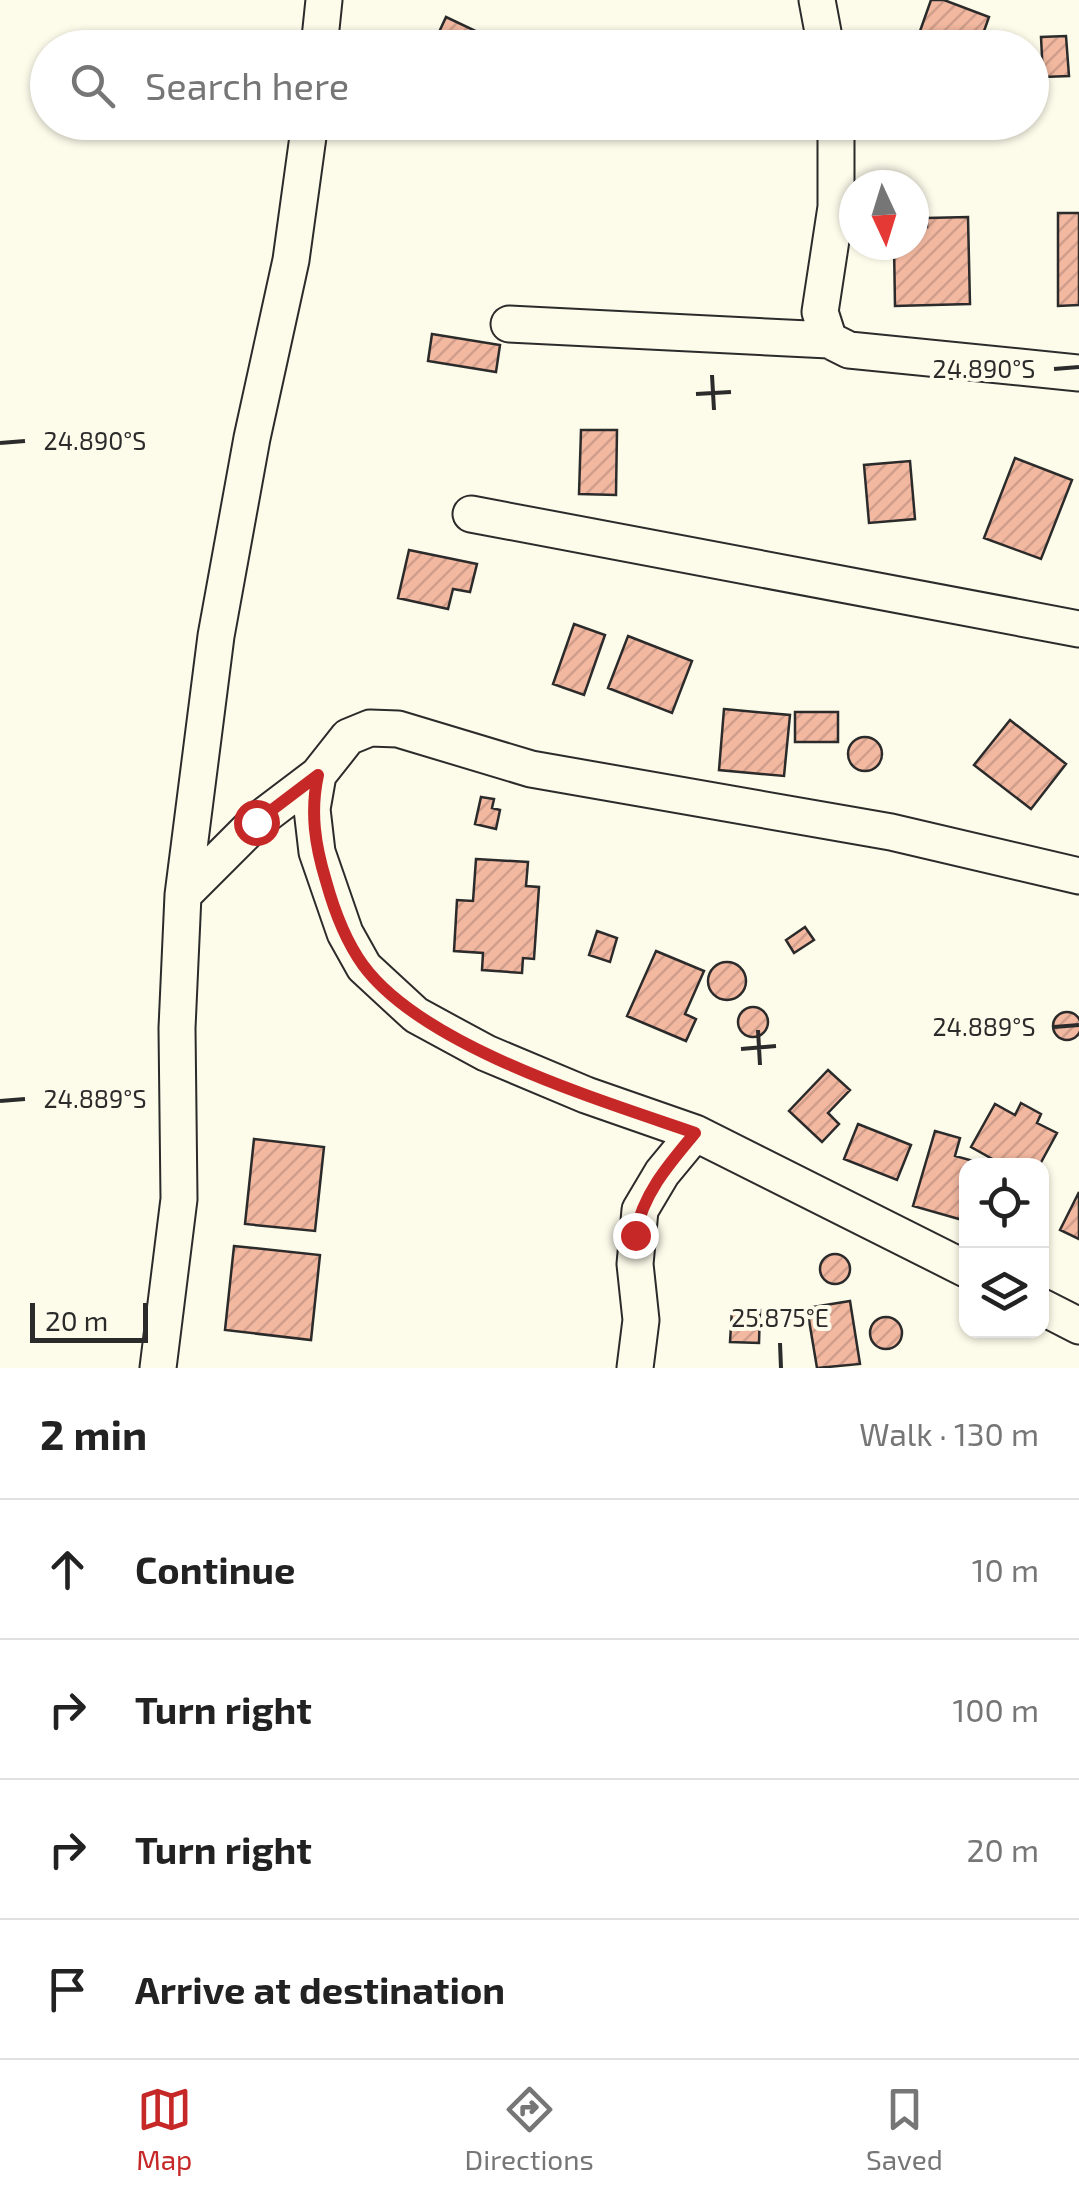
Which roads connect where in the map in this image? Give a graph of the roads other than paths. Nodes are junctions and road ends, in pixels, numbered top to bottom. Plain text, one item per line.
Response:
1 (324, 0) edge
2 (817, 0) edge
3 (321, 30) edge
4 (823, 30) edge
5 (308, 140) edge
6 (836, 140) edge
7 (509, 324) dead end
8 (830, 340) junction
9 (1079, 374) edge
10 (471, 514) dead end
11 (1079, 629) edge
12 (318, 775) junction
13 (1079, 876) edge
14 (184, 895) junction
15 (695, 1133) junction
16 (959, 1265) edge
17 (1049, 1311) edge
18 (1079, 1326) edge
19 (158, 1368) edge
20 (635, 1368) edge

1 - 3 street
2 - 4 street
5 - 14 street
6 - 8 street
7 - 8 street
8 - 9 street
10 - 11 street
12 - 13 street
12 - 14 street
12 - 15 street
14 - 19 street
15 - 16 street
15 - 20 street
17 - 18 street

